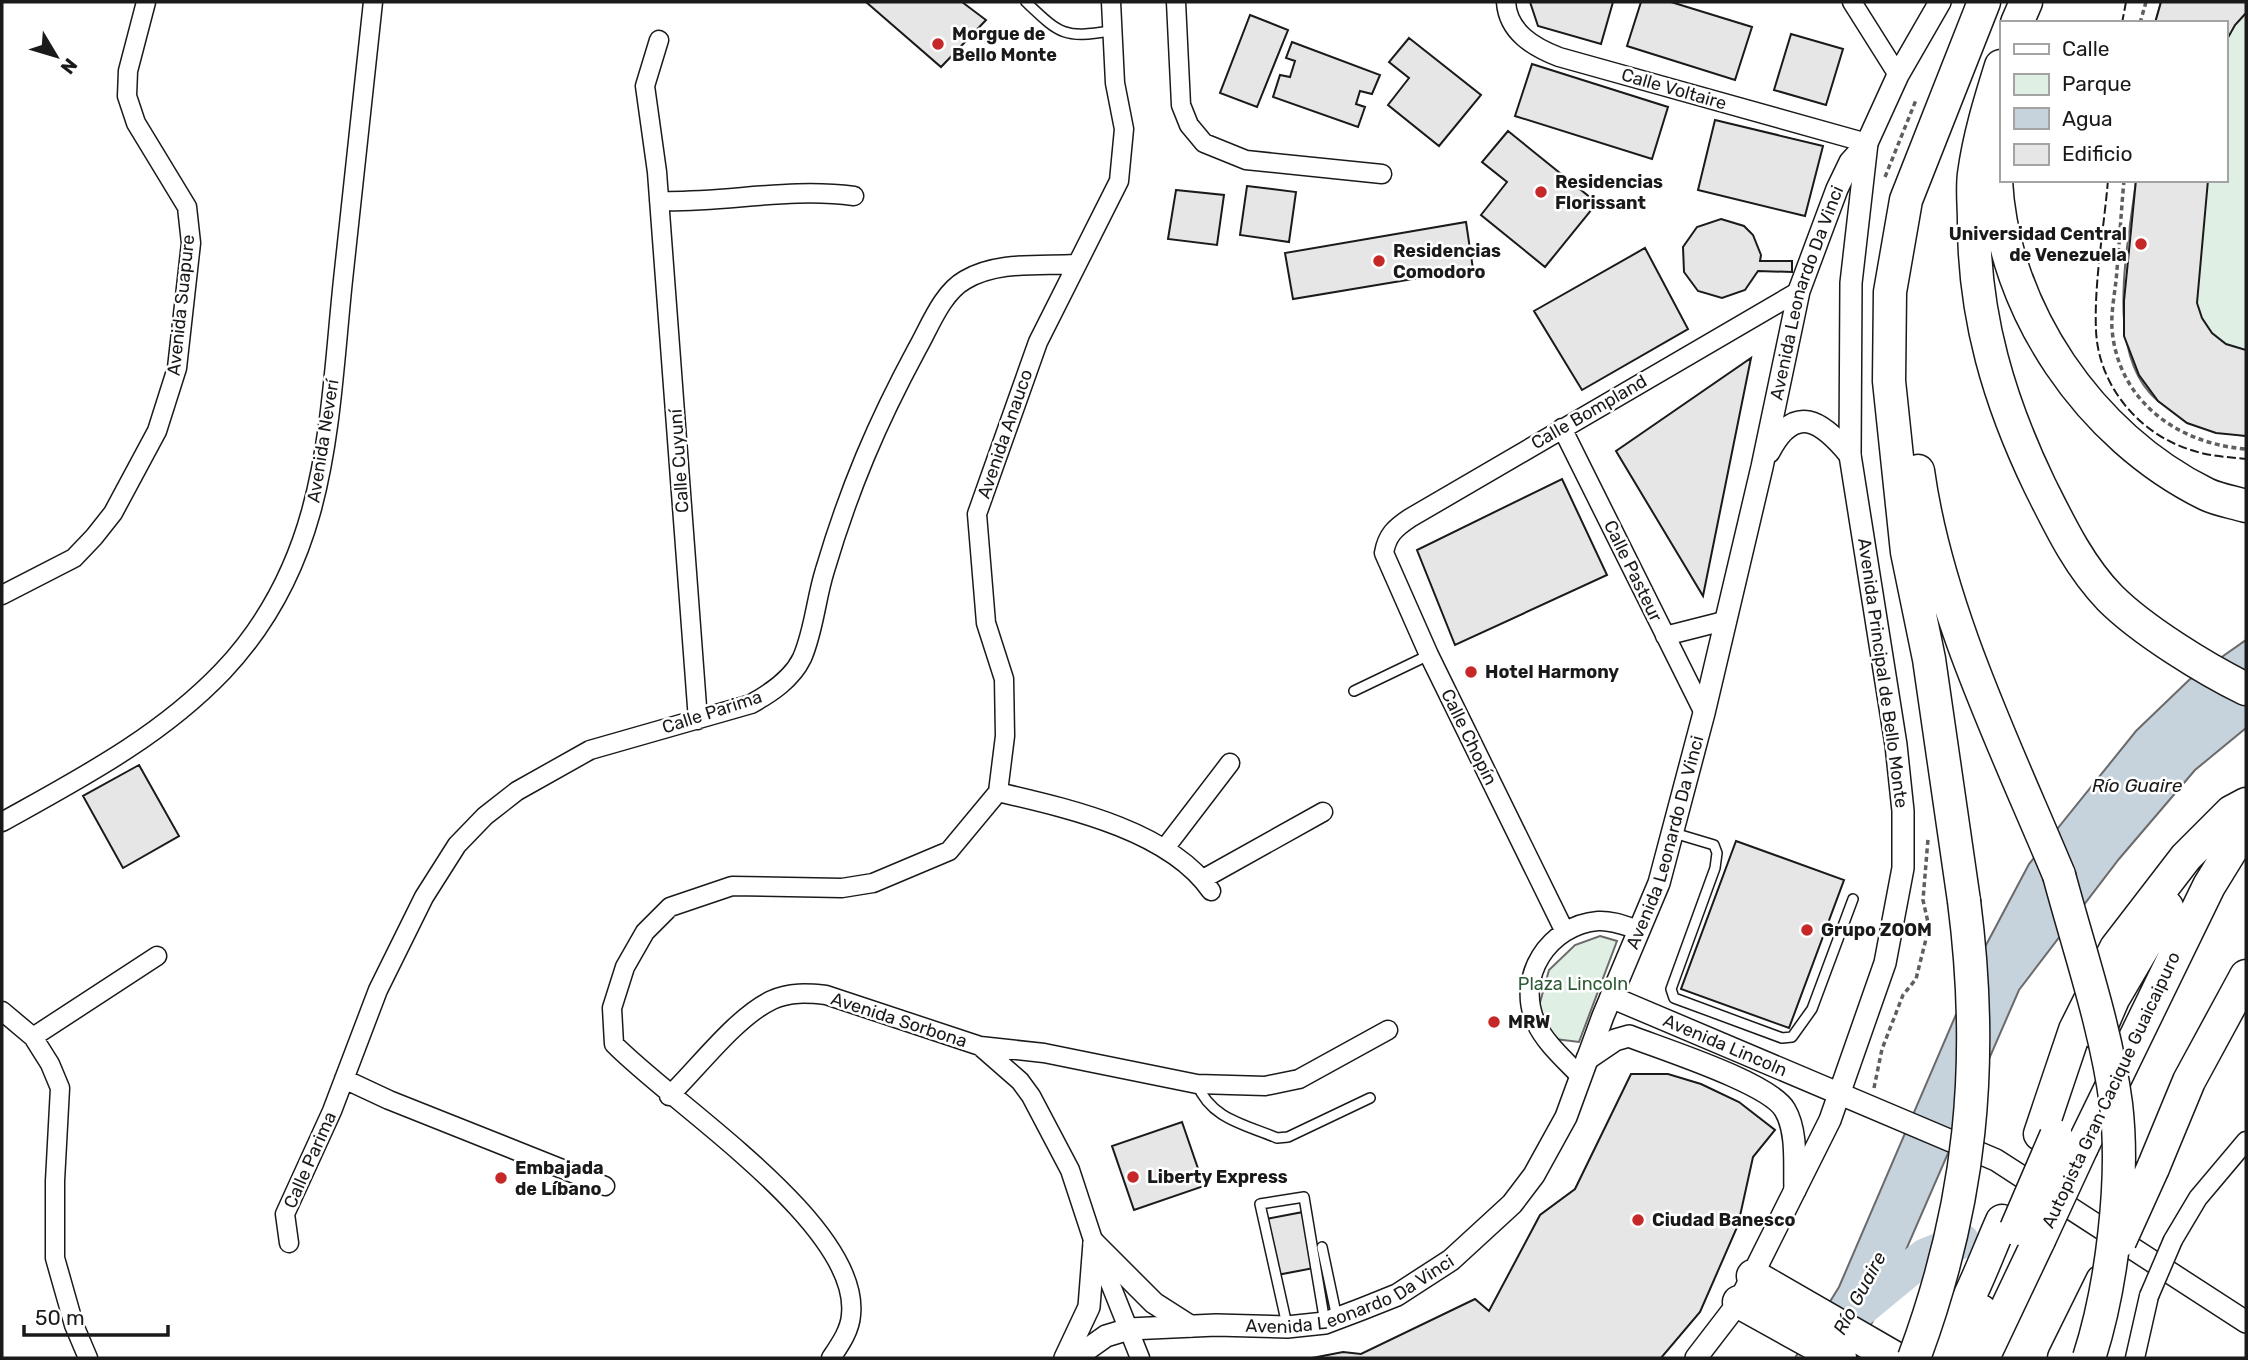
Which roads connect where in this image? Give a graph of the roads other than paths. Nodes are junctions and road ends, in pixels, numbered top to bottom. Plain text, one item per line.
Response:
1 (146, 2) edge
2 (373, 2) edge
3 (1026, 2) edge
4 (1111, 2) edge
5 (1176, 2) edge
6 (1506, 2) edge
7 (1852, 2) edge
8 (1940, 2) edge
9 (1984, 2) edge
10 (1999, 2) edge
11 (2026, 2) edge
12 (2040, 2) edge
13 (2018, 21) edge
14 (2033, 21) edge
15 (1110, 30) junction
16 (659, 40) dead end
17 (2000, 69) edge
18 (1898, 75) junction
19 (2000, 140) edge
20 (1867, 143) junction
21 (1382, 174) dead end
22 (853, 196) dead end
23 (659, 201) junction
24 (1075, 264) junction
25 (1799, 291) junction
26 (1562, 428) junction
27 (1850, 455) junction
28 (1762, 467) junction
29 (2246, 506) edge
30 (1386, 541) joint
31 (2, 595) edge
32 (1724, 621) junction
33 (1665, 636) junction
34 (1429, 655) junction
35 (2246, 690) edge
36 (1354, 691) dead end
37 (1704, 713) junction
38 (698, 720) junction
39 (1230, 763) dead end
40 (998, 792) junction
41 (2246, 804) edge
42 (1323, 812) dead end
43 (2246, 813) edge
44 (2, 822) edge
45 (2246, 826) edge
46 (1674, 833) junction
47 (1165, 848) junction
48 (1853, 899) dead end
49 (1564, 930) junction
50 (1639, 930) junction
51 (157, 956) dead end
52 (2246, 976) edge
53 (1611, 997) junction
54 (2246, 1005) edge
55 (2, 1011) edge
56 (1388, 1030) dead end
57 (33, 1037) junction
58 (980, 1046) junction
59 (1584, 1068) junction
60 (344, 1079) junction
61 (2189, 1080) junction
62 (1197, 1084) junction
63 (1840, 1092) junction
64 (669, 1096) junction
65 (1370, 1098) dead end
66 (2060, 1139) junction
67 (2246, 1142) edge
68 (605, 1186) dead end
69 (1796, 1192) junction
70 (2019, 1230) junction
71 (289, 1243) dead end
72 (1094, 1243) junction
73 (1322, 1247) dead end
74 (1752, 1292) junction
75 (1331, 1320) junction
76 (2246, 1322) edge
77 (1190, 1326) junction
78 (1287, 1327) junction
79 (1129, 1329) junction
80 (88, 1358) edge
81 (831, 1358) edge
82 (1065, 1358) edge
83 (1075, 1358) edge
84 (1140, 1358) edge
85 (1696, 1358) edge
86 (1840, 1358) edge
87 (1895, 1358) edge
88 (1914, 1358) edge
89 (1927, 1358) edge
90 (1960, 1358) edge
91 (1983, 1358) edge
92 (2064, 1358) edge
93 (2090, 1358) edge
94 (2135, 1358) edge

1 - 31 street, Avenida Suapure
2 - 44 street, Avenida Neverí
3 - 15 lane
4 - 15 street, Avenida Anauco
5 - 21 street
6 - 20 street, Calle Voltaire
7 - 18 street
8 - 18 street, Avenida Principal de Bello Monte
9 - 88 highway, bridge
10 - 93 highway, bridge
11 - 13 highway
12 - 14 highway
15 - 24 street, Avenida Anauco
16 - 23 street, Calle Cuyuní
17 - 35 highway
18 - 20 street, Avenida Principal de Bello Monte
19 - 29 highway
20 - 25 street, Avenida Leonardo Da Vinci
20 - 27 street, Avenida Principal de Bello Monte
22 - 23 street
23 - 38 street, Calle Cuyuní
24 - 38 street, Calle Parima
24 - 40 street, Avenida Anauco
25 - 26 street, Calle Bompland
25 - 28 street, Avenida Leonardo Da Vinci
26 - 30 street, Calle Bompland
26 - 33 street, Calle Pasteur
27 - 28 street
27 - 63 street, Avenida Principal de Bello Monte
28 - 32 street, Avenida Leonardo Da Vinci
30 - 34 street, Calle Chopín
32 - 33 street
32 - 37 street, Avenida Leonardo Da Vinci
33 - 37 street, Calle Pasteur
34 - 36 lane
34 - 49 street, Calle Chopín
37 - 46 street, Avenida Leonardo Da Vinci
38 - 60 street, Calle Parima
39 - 47 street
40 - 47 street
40 - 64 street
41 - 66 highway
42 - 47 street
43 - 66 highway
45 - 66 highway, Autopista Gran Cacique Guaicaipuro
46 - 48 lane
46 - 50 street, Avenida Leonardo Da Vinci
49 - 50 street
49 - 59 street
50 - 53 street, Avenida Leonardo Da Vinci
51 - 57 street
52 - 61 highway
53 - 59 street, Avenida Leonardo Da Vinci
53 - 63 street, Avenida Lincoln
54 - 61 highway
55 - 57 street
56 - 62 street
57 - 80 street
58 - 62 street
58 - 64 street, Avenida Sorbona
58 - 72 street, Avenida Sorbona
59 - 69 street
59 - 75 street, Avenida Leonardo Da Vinci
60 - 68 street
60 - 71 street, Calle Parima
61 - 92 highway, bridge
62 - 65 lane
63 - 69 street, Avenida Principal de Bello Monte
63 - 76 street, Avenida Lincoln
64 - 81 street
66 - 70 highway, Autopista Gran Cacique Guaicaipuro, bridge
66 - 70 highway
67 - 94 street, bridge
69 - 74 street, Avenida Principal de Bello Monte
70 - 89 highway
70 - 90 highway
70 - 91 highway, Autopista Gran Cacique Guaicaipuro
72 - 77 street
72 - 79 street, Avenida Sorbona
72 - 82 street
73 - 75 lane
74 - 85 street, Avenida Principal de Bello Monte
74 - 86 highway
74 - 87 highway
75 - 78 street, Avenida Leonardo Da Vinci
75 - 78 lane
77 - 78 street, Avenida Leonardo Da Vinci
77 - 79 street, Avenida Leonardo Da Vinci
79 - 83 street, Avenida Leonardo Da Vinci
79 - 84 street, Avenida Sorbona

